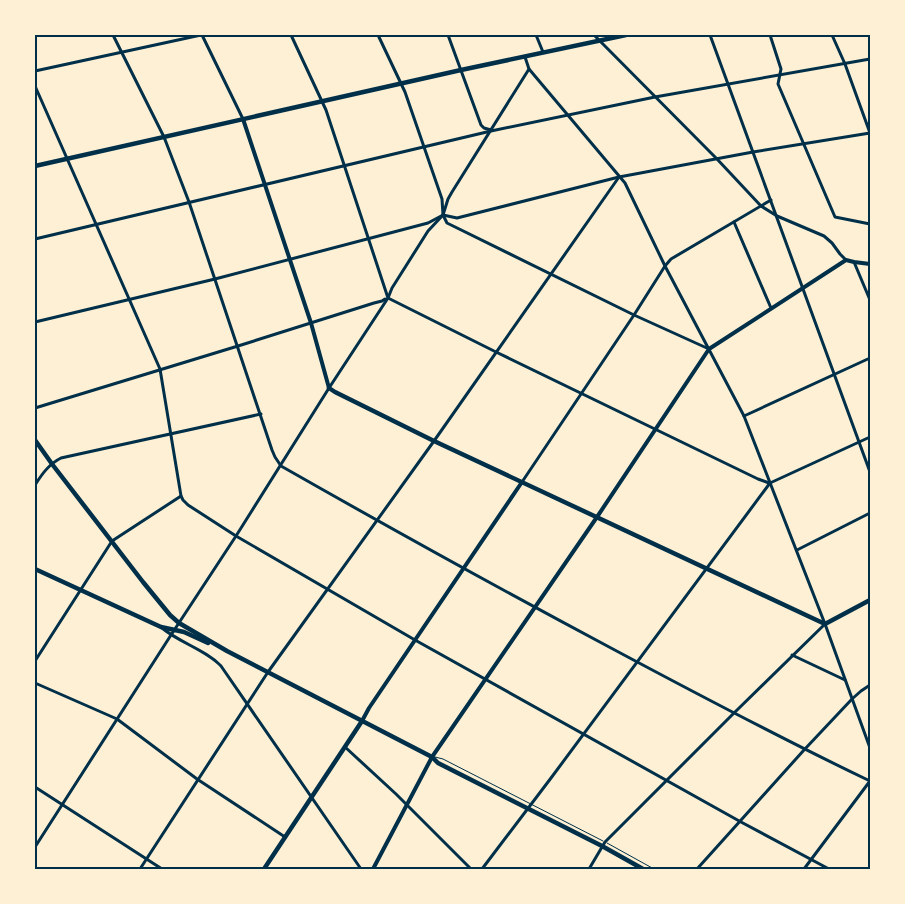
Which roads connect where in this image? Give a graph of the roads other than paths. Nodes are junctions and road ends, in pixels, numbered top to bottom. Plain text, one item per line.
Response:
1 (113, 35) edge
2 (201, 35) edge
3 (291, 35) edge
4 (378, 35) edge
5 (448, 35) edge
6 (536, 35) edge
7 (594, 35) edge
8 (626, 35) edge
9 (710, 35) edge
10 (770, 35) edge
11 (832, 35) edge
12 (600, 40) junction
13 (122, 52) junction
14 (543, 52) junction
15 (525, 57) junction
16 (870, 60) edge
17 (844, 64) junction
18 (461, 70) junction
19 (528, 70) junction
20 (35, 71) edge
21 (780, 76) junction
22 (401, 84) junction
23 (729, 85) junction
24 (35, 86) edge
25 (655, 97) junction
26 (322, 101) junction
27 (567, 115) junction
28 (243, 119) junction
29 (491, 131) junction
30 (870, 133) edge
31 (164, 137) junction
32 (804, 145) junction
33 (424, 147) junction
34 (753, 152) junction
35 (66, 159) junction
36 (717, 159) junction
37 (35, 166) edge
38 (345, 166) junction
39 (619, 177) junction
40 (265, 184) junction
41 (771, 200) junction
42 (189, 202) junction
43 (761, 206) junction
44 (443, 215) junction
45 (777, 216) junction
46 (734, 222) junction
47 (96, 224) junction
48 (870, 224) edge
49 (35, 239) edge
50 (368, 239) junction
51 (290, 260) junction
52 (846, 260) junction
53 (854, 262) junction
54 (870, 264) edge
55 (665, 266) junction
56 (551, 274) junction
57 (215, 279) junction
58 (803, 288) junction
59 (388, 298) junction
60 (129, 300) junction
61 (870, 300) edge
62 (771, 308) junction
63 (634, 315) junction
64 (35, 316) edge
65 (36, 322) edge
66 (311, 323) junction
67 (238, 346) junction
68 (709, 349) junction
69 (496, 352) junction
70 (870, 358) edge
71 (160, 369) junction
72 (834, 375) junction
73 (329, 388) junction
74 (581, 394) junction
75 (35, 408) edge
76 (261, 414) junction
77 (744, 416) junction
78 (656, 429) junction
79 (172, 434) junction
80 (870, 436) edge
81 (35, 440) edge
82 (434, 441) junction
83 (859, 442) junction
84 (52, 464) junction
85 (280, 466) junction
86 (870, 472) edge
87 (522, 482) junction
88 (770, 483) junction
89 (35, 485) edge
90 (181, 496) junction
91 (870, 514) edge
92 (597, 517) junction
93 (377, 521) junction
94 (236, 536) junction
95 (112, 541) junction
96 (797, 550) junction
97 (463, 568) junction
98 (35, 569) edge
99 (705, 569) junction
100 (328, 589) junction
101 (80, 590) junction
102 (870, 600) edge
103 (535, 608) junction
104 (179, 623) junction
105 (825, 624) junction
106 (161, 627) junction
107 (175, 630) junction
108 (170, 635) junction
109 (415, 640) junction
110 (227, 651) junction
111 (792, 655) junction
112 (35, 661) edge
113 (637, 662) junction
114 (268, 672) junction
115 (486, 679) junction
116 (846, 680) junction
117 (35, 683) edge
118 (870, 685) edge
119 (852, 698) junction
120 (247, 704) junction
121 (733, 714) junction
122 (116, 720) junction
123 (362, 721) junction
124 (584, 734) junction
125 (345, 747) junction
126 (870, 748) edge
127 (804, 750) junction
128 (432, 756) junction
129 (197, 779) junction
130 (668, 780) junction
131 (870, 781) edge
132 (35, 787) edge
133 (312, 798) junction
134 (62, 804) junction
135 (407, 805) junction
136 (529, 806) junction
137 (741, 822) junction
138 (285, 837) junction
139 (603, 844) junction
140 (35, 847) edge
141 (146, 859) junction
142 (811, 859) junction
143 (140, 869) edge
144 (162, 869) edge
145 (264, 869) edge
146 (361, 869) edge
147 (373, 869) edge
148 (471, 869) edge
149 (482, 869) edge
150 (588, 869) edge
151 (643, 869) edge
152 (654, 869) edge
153 (697, 869) edge
154 (804, 869) edge
155 (828, 869) edge

1 - 13 street
2 - 13 street
2 - 28 street
3 - 26 street
4 - 22 street
5 - 18 street
6 - 14 street
7 - 12 street
8 - 12 main road
9 - 23 street
10 - 21 street
11 - 17 street
12 - 14 main road
12 - 25 street
13 - 20 street
13 - 31 street
14 - 15 main road
15 - 18 main road
15 - 19 street
16 - 17 street
17 - 21 street
17 - 30 street
18 - 22 main road
18 - 29 street
19 - 27 street
19 - 29 street
21 - 23 street
21 - 32 street
22 - 26 main road
22 - 33 street
23 - 25 street
23 - 34 street
24 - 35 street
25 - 27 street
25 - 36 street
26 - 28 main road
26 - 38 street
27 - 29 street
27 - 39 street
28 - 31 main road
28 - 40 street
29 - 33 street
29 - 44 street
30 - 32 street
31 - 35 main road
31 - 42 street
32 - 34 street
32 - 48 street
33 - 38 street
33 - 44 street
34 - 36 street
34 - 41 street
35 - 37 main road
35 - 47 street
36 - 39 street
36 - 43 street
38 - 40 street
38 - 50 street
39 - 44 street
39 - 55 street
39 - 56 street
40 - 42 street
40 - 51 street
41 - 43 street
41 - 45 street
42 - 47 street
42 - 57 street
43 - 45 street
43 - 46 street
44 - 50 street
44 - 56 street
44 - 59 street
45 - 52 street
45 - 58 street
46 - 55 street
46 - 62 street
47 - 49 street
47 - 60 street
50 - 51 street
50 - 59 street
51 - 57 street
51 - 66 street
52 - 53 street
52 - 58 street
53 - 54 street
53 - 61 street
55 - 63 street
55 - 68 street
56 - 63 street
56 - 69 street
57 - 60 street
57 - 67 street
58 - 62 street
58 - 72 street
59 - 66 street
59 - 69 street
59 - 73 street
60 - 65 street
60 - 71 street
62 - 68 street
63 - 68 street
63 - 74 street
64 - 65 street
66 - 67 street
66 - 73 street
67 - 71 street
67 - 76 street
68 - 77 street
68 - 78 street
69 - 74 street
69 - 82 street
70 - 72 street
71 - 75 street
71 - 79 street
72 - 77 street
72 - 83 street
73 - 82 main road
73 - 85 street
74 - 78 street
74 - 87 street
76 - 79 street
76 - 85 street
77 - 88 street
78 - 88 street
78 - 92 street
79 - 84 street
79 - 90 street
80 - 83 street
81 - 84 main road
82 - 87 main road
82 - 93 street
83 - 86 street
83 - 88 street
84 - 89 street
84 - 95 main road
85 - 93 street
85 - 94 street
87 - 92 main road
87 - 97 street
88 - 96 street
88 - 99 street
90 - 94 street
90 - 95 street
91 - 96 street
92 - 99 main road
92 - 103 street
93 - 97 street
93 - 100 street
94 - 100 street
94 - 104 street
95 - 101 street
95 - 104 main road
96 - 105 street
97 - 103 street
97 - 109 street
98 - 101 main road
99 - 105 main road
99 - 113 street
100 - 109 street
100 - 114 street
101 - 106 main road
101 - 112 street
102 - 105 main road
103 - 113 street
103 - 115 street
104 - 107 street
104 - 110 main road
105 - 111 street
105 - 116 street
106 - 107 main road
106 - 108 street
107 - 108 street
107 - 110 main road
108 - 120 street
108 - 122 street
109 - 115 street
109 - 123 street
110 - 114 main road
111 - 116 street
111 - 121 street
113 - 121 street
113 - 124 street
114 - 120 street
114 - 123 main road
115 - 124 street
115 - 128 street
116 - 119 street
117 - 122 street
118 - 119 street
119 - 126 street
119 - 127 street
120 - 129 street
120 - 133 street
121 - 127 street
121 - 130 street
122 - 129 street
122 - 134 street
123 - 125 main road
123 - 128 main road
124 - 130 street
124 - 136 street
125 - 133 main road
125 - 135 street
127 - 131 street
127 - 137 street
128 - 135 street
128 - 136 main road
129 - 138 street
129 - 141 street
130 - 137 street
130 - 139 street
131 - 142 street
132 - 134 street
133 - 138 main road
133 - 146 street
134 - 140 street
134 - 141 street
135 - 147 street
135 - 148 street
136 - 139 main road
136 - 149 street
137 - 142 street
137 - 153 street
138 - 145 main road
139 - 150 street
139 - 151 main road
139 - 152 lane
141 - 143 street
141 - 144 street
142 - 154 street
142 - 155 street

